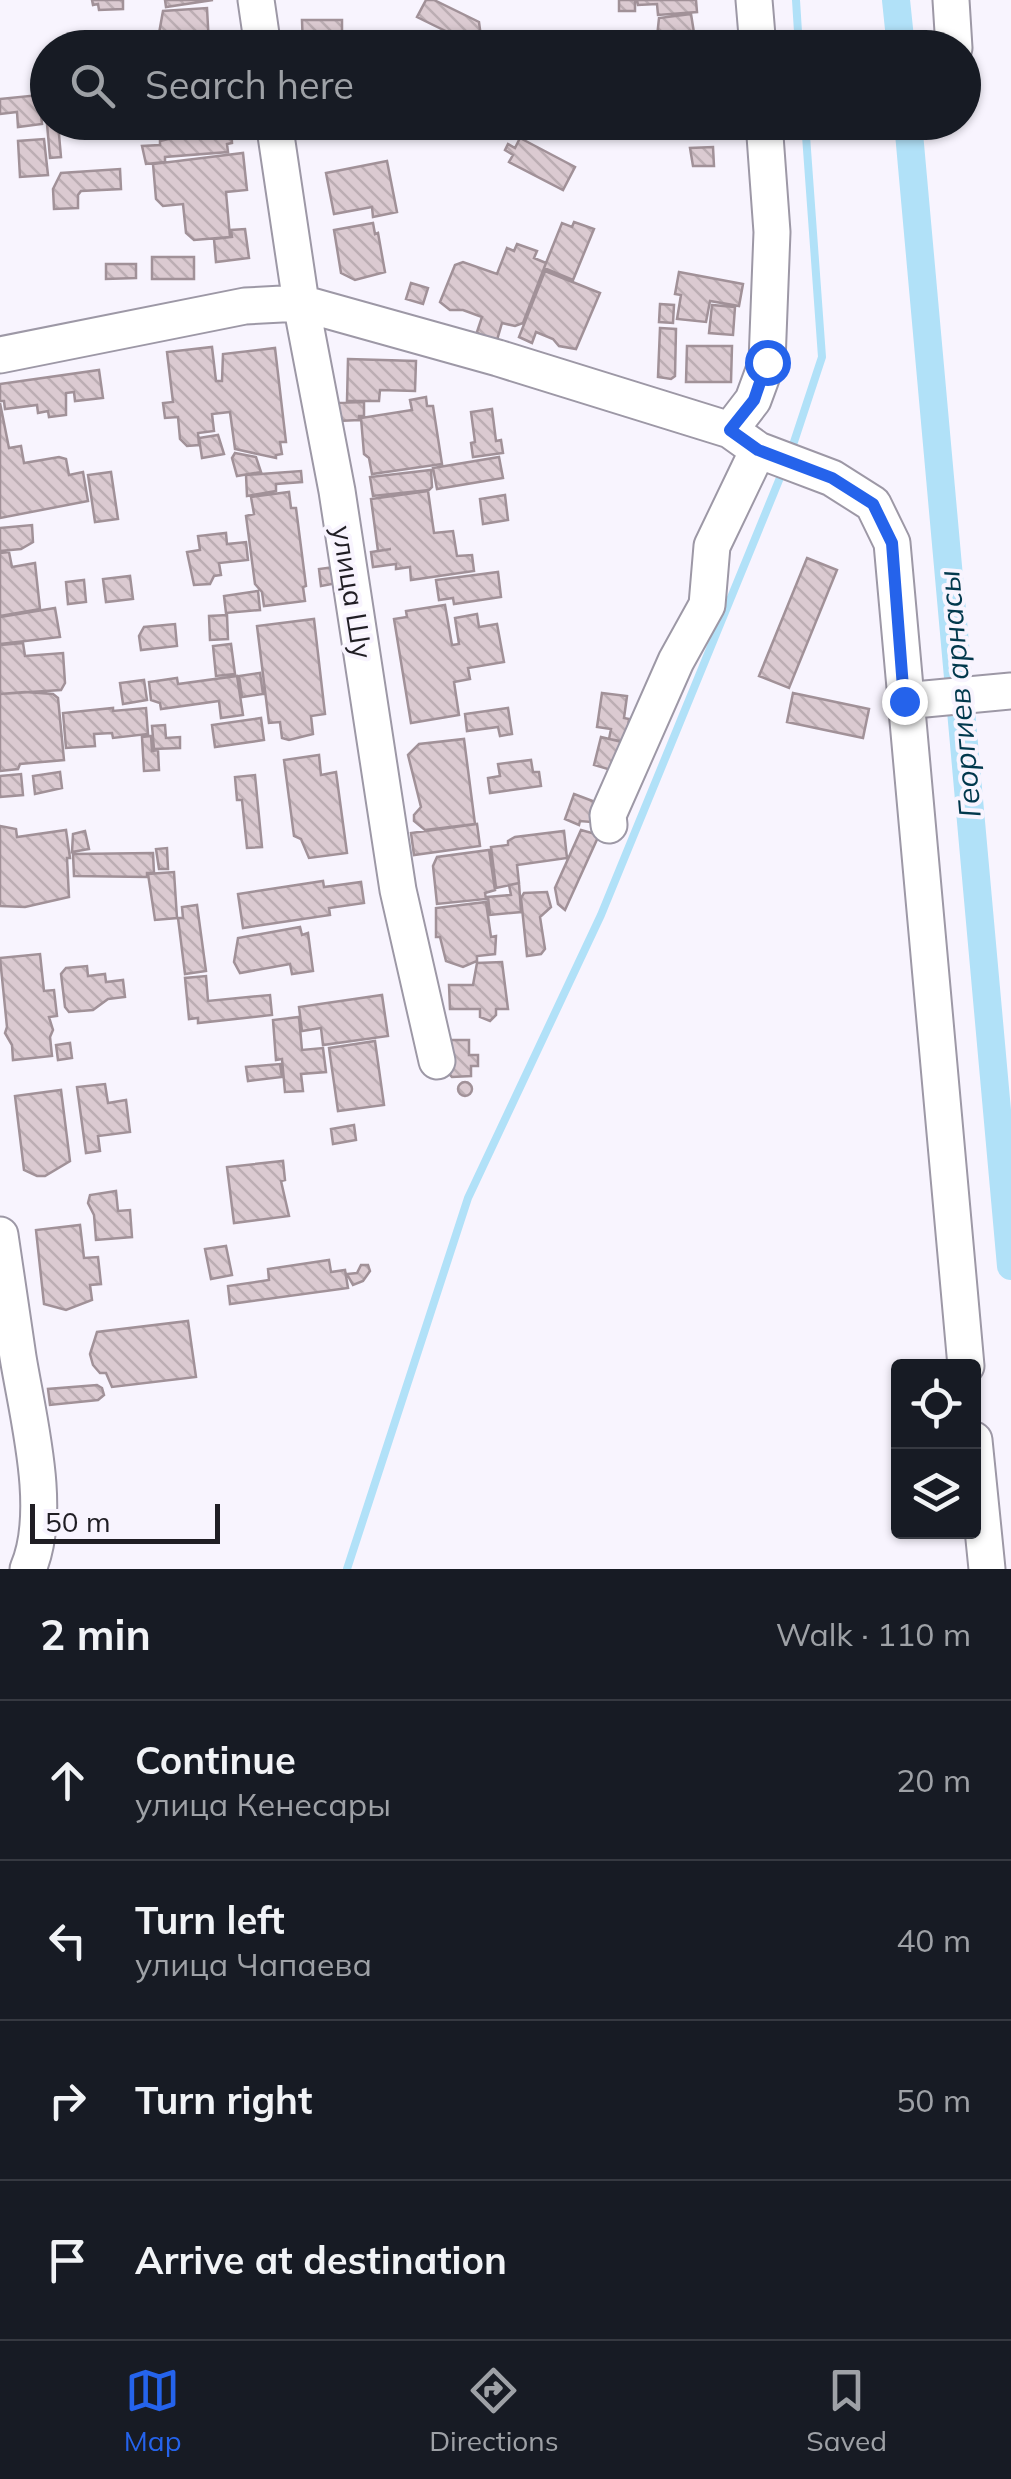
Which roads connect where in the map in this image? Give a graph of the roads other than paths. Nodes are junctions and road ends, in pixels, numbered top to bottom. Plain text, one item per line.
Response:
1 (256, 0) edge
2 (754, 0) edge
3 (951, 0) edge
4 (260, 30) edge
5 (756, 30) edge
6 (953, 30) edge
7 (277, 140) edge
8 (765, 140) edge
9 (301, 303) junction
10 (0, 355) edge
11 (744, 440) junction
12 (1011, 692) edge
13 (904, 701) junction
14 (609, 825) dead end
15 (437, 1061) dead end
16 (0, 1236) edge
17 (965, 1359) edge
18 (975, 1449) edge
19 (34, 1564) edge
20 (987, 1569) edge

1 - 4 street
2 - 5 street
3 - 6 street
7 - 9 street, улица Шу
8 - 11 street
9 - 10 street
9 - 11 street
9 - 15 street, улица Шу
11 - 13 street
11 - 14 street
12 - 13 street
13 - 17 street
16 - 19 street
18 - 20 street

